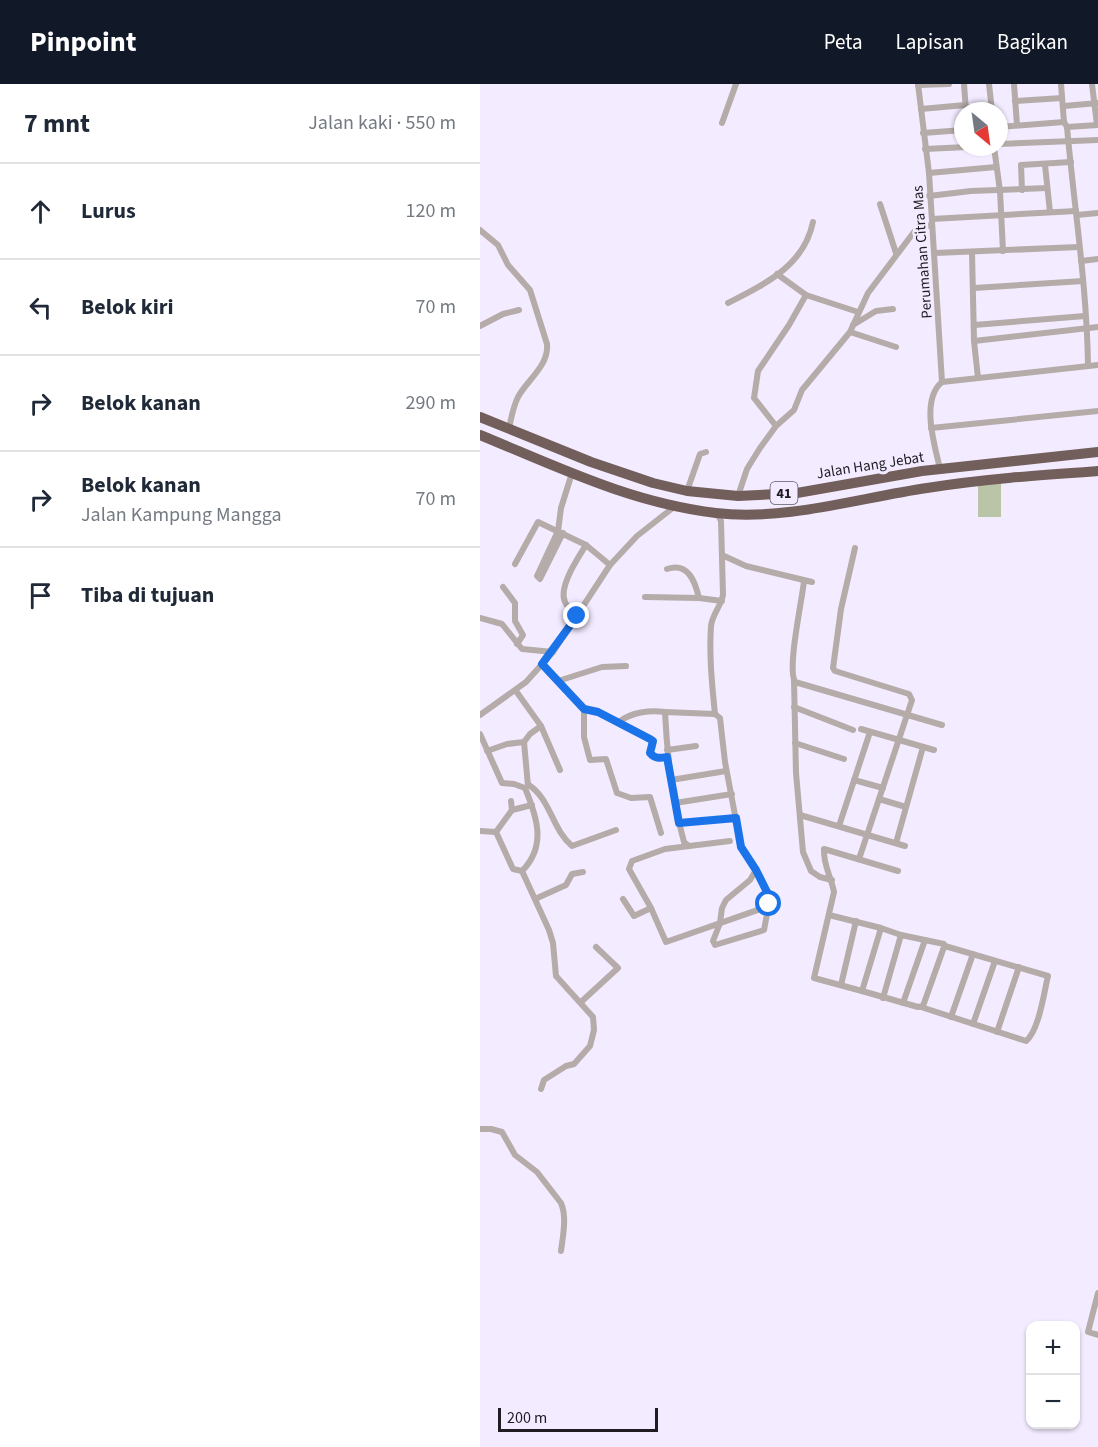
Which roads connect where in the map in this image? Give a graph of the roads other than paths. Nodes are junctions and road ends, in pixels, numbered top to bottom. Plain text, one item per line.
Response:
1 (736, 84) edge
2 (949, 84) edge
3 (964, 84) edge
4 (989, 84) edge
5 (1014, 84) edge
6 (1061, 84) edge
7 (1092, 84) edge
8 (918, 85) edge
9 (966, 102) edge
10 (991, 102) edge
11 (1015, 102) junction
12 (1063, 102) junction
13 (1096, 103) edge
14 (954, 108) edge
15 (921, 109) junction
16 (722, 123) dead end
17 (1066, 124) junction
18 (1017, 125) junction
19 (1097, 125) edge
20 (1008, 126) edge
21 (954, 131) edge
22 (923, 133) junction
23 (1098, 140) edge
24 (1069, 142) junction
25 (1008, 144) edge
26 (954, 148) edge
27 (925, 150) junction
28 (995, 156) edge
29 (1071, 162) junction
30 (1046, 165) junction
31 (996, 167) junction
32 (929, 173) junction
33 (1047, 188) junction
34 (1000, 190) junction
35 (1023, 190) junction
36 (929, 196) junction
37 (880, 204) dead end
38 (1050, 212) junction
39 (1077, 213) junction
40 (1098, 213) edge
41 (1002, 215) junction
42 (813, 222) dead end
43 (932, 222) junction
44 (480, 230) edge
45 (1079, 247) junction
46 (1004, 251) junction
47 (972, 252) junction
48 (896, 253) junction
49 (935, 253) junction
50 (1098, 259) edge
51 (1081, 261) junction
52 (777, 274) junction
53 (1083, 281) junction
54 (974, 288) junction
55 (806, 295) junction
56 (728, 303) dead end
57 (893, 309) dead end
58 (519, 310) dead end
59 (858, 312) junction
60 (1085, 316) junction
61 (974, 325) junction
62 (480, 326) edge
63 (1098, 327) edge
64 (851, 328) junction
65 (1087, 328) junction
66 (974, 341) junction
67 (896, 347) dead end
68 (1098, 365) edge
69 (1088, 366) junction
70 (978, 378) junction
71 (942, 382) junction
72 (1098, 411) edge
73 (480, 417) edge
74 (777, 426) junction
75 (931, 428) junction
76 (509, 429) junction
77 (480, 435) edge
78 (706, 452) dead end
79 (1098, 452) edge
80 (940, 469) junction
81 (1098, 471) edge
82 (572, 473) junction
83 (687, 491) junction
84 (796, 493) junction
85 (738, 496) junction
86 (675, 506) junction
87 (799, 509) junction
88 (717, 513) junction
89 (559, 517) junction
90 (546, 525) junction
91 (561, 532) junction
92 (586, 545) junction
93 (855, 548) dead end
94 (722, 555) junction
95 (515, 564) dead end
96 (610, 565) junction
97 (667, 569) dead end
98 (804, 581) junction
99 (812, 582) dead end
100 (503, 587) dead end
101 (645, 597) dead end
102 (699, 598) junction
103 (722, 601) junction
104 (577, 616) junction
105 (480, 618) edge
106 (517, 644) junction
107 (553, 652) junction
108 (542, 664) junction
109 (626, 666) dead end
110 (794, 680) junction
111 (558, 681) junction
112 (516, 691) junction
113 (794, 707) junction
114 (584, 709) junction
115 (665, 712) junction
116 (715, 714) junction
117 (480, 715) edge
118 (908, 716) junction
119 (619, 722) junction
120 (942, 725) dead end
121 (541, 726) junction
122 (861, 729) dead end
123 (853, 730) dead end
124 (870, 732) junction
125 (480, 734) edge
126 (898, 740) junction
127 (524, 742) junction
128 (795, 743) junction
129 (696, 746) dead end
130 (923, 747) junction
131 (934, 750) dead end
132 (487, 751) junction
133 (667, 754) junction
134 (844, 759) dead end
135 (560, 770) dead end
136 (726, 771) junction
137 (671, 780) junction
138 (854, 780) junction
139 (527, 787) junction
140 (883, 788) junction
141 (732, 794) junction
142 (879, 799) junction
143 (511, 801) dead end
144 (675, 803) junction
145 (532, 805) junction
146 (906, 807) junction
147 (512, 810) junction
148 (800, 815) junction
149 (736, 818) junction
150 (679, 823) junction
151 (839, 826) junction
152 (616, 830) dead end
153 (480, 831) edge
154 (496, 832) junction
155 (661, 833) dead end
156 (867, 835) junction
157 (730, 841) dead end
158 (896, 843) junction
159 (689, 846) junction
160 (905, 846) dead end
161 (860, 859) junction
162 (756, 870) junction
163 (522, 871) junction
164 (898, 871) dead end
165 (583, 872) dead end
166 (832, 880) junction
167 (535, 899) junction
168 (623, 899) dead end
169 (769, 906) junction
170 (651, 908) junction
171 (829, 915) junction
172 (856, 921) junction
173 (720, 923) junction
174 (881, 928) junction
175 (902, 934) junction
176 (925, 940) junction
177 (596, 946) dead end
178 (945, 946) junction
179 (973, 954) junction
180 (995, 960) junction
181 (1019, 967) junction
182 (840, 985) junction
183 (861, 991) junction
184 (883, 998) junction
185 (581, 1002) junction
186 (903, 1003) junction
187 (921, 1007) junction
188 (951, 1017) junction
189 (973, 1024) junction
190 (997, 1032) junction
191 (541, 1089) dead end
192 (480, 1129) edge
193 (561, 1251) dead end
194 (1098, 1293) edge
195 (1096, 1309) edge
196 (1098, 1335) edge

1 - 16 street
2 - 8 street
3 - 9 street
4 - 10 street
5 - 11 street
6 - 12 street
7 - 13 street
8 - 15 street, Perumahan Citra Mas
11 - 12 street
11 - 18 street
12 - 13 street
12 - 17 street
13 - 19 street
14 - 15 street
15 - 22 street, Perumahan Citra Mas
17 - 18 street
17 - 19 street
17 - 24 street
18 - 20 street
21 - 22 street
22 - 27 street, Perumahan Citra Mas
23 - 24 street
24 - 25 street
24 - 29 street
26 - 27 street
27 - 32 street, Perumahan Citra Mas
28 - 31 street
29 - 30 street
29 - 39 street
30 - 33 street
30 - 35 street
31 - 32 street
31 - 34 street
32 - 36 street, Perumahan Citra Mas
33 - 35 street
33 - 38 street
34 - 35 street
34 - 36 street
34 - 41 street
36 - 43 street, Perumahan Citra Mas
37 - 48 street
38 - 39 street
38 - 41 street
39 - 40 street
39 - 45 street
41 - 43 street
41 - 46 street
42 - 52 street
43 - 48 street
43 - 49 street, Perumahan Citra Mas
44 - 76 street
45 - 46 street
45 - 51 street
46 - 47 street
47 - 49 street
47 - 54 street
48 - 59 street
49 - 71 street, Perumahan Citra Mas
50 - 51 street
51 - 53 street
52 - 55 street
52 - 56 street
53 - 54 street
53 - 60 street
54 - 61 street
55 - 59 street
55 - 74 street
57 - 64 street
58 - 62 street
59 - 64 street
60 - 61 street
60 - 65 street
61 - 66 street
63 - 65 street
64 - 67 street
64 - 74 street
65 - 66 street
65 - 69 street
66 - 70 street
68 - 69 street
69 - 70 street
70 - 71 street
71 - 75 street
72 - 75 street
73 - 76 highway, Jalan Hang Jebat / 41
74 - 85 street
75 - 80 street
76 - 83 highway, Jalan Hang Jebat / 41
77 - 82 highway
78 - 83 street
79 - 80 highway, Jalan Hang Jebat / 41
80 - 84 highway, Jalan Hang Jebat / 41
81 - 87 highway
82 - 86 highway
82 - 89 street
83 - 85 highway, Jalan Hang Jebat / 41
84 - 85 highway, Jalan Hang Jebat / 41
84 - 87 highway
86 - 88 highway
86 - 96 street
87 - 88 highway
88 - 94 street
89 - 90 street
89 - 91 street
90 - 91 street
90 - 95 street
91 - 91 street
91 - 92 street
92 - 96 street
92 - 104 street
93 - 118 street
94 - 98 street
94 - 103 street
96 - 104 street
97 - 102 street
98 - 99 street
98 - 110 street
100 - 106 street
101 - 102 street
102 - 103 street
103 - 116 street
104 - 107 street
105 - 106 street
106 - 107 street
107 - 108 street
108 - 111 street
108 - 112 street
109 - 111 street
110 - 113 street
110 - 118 street
111 - 114 street
112 - 117 street
112 - 121 street
113 - 123 street
113 - 128 street
114 - 119 street
114 - 155 street
115 - 116 street
115 - 119 street
115 - 133 street
116 - 136 street
118 - 120 street
118 - 126 street
119 - 133 street
121 - 127 street
121 - 135 street
122 - 124 street
124 - 126 street
124 - 138 street
125 - 132 street
126 - 130 street
126 - 140 street
127 - 132 street
127 - 139 street
128 - 134 street
128 - 148 street
129 - 133 street
130 - 131 street
130 - 146 street
132 - 139 street
133 - 137 street
136 - 137 street
136 - 141 street
137 - 144 street
138 - 140 street
138 - 151 street
139 - 145 street
139 - 152 street
140 - 142 street
141 - 144 street
141 - 149 street
142 - 146 street
142 - 156 street
143 - 147 street
144 - 150 street
145 - 147 street
145 - 163 street
146 - 158 street
147 - 154 street
148 - 151 street
148 - 166 street
149 - 150 street
149 - 162 street
150 - 159 street
151 - 156 street
153 - 154 street
154 - 163 street
156 - 158 street
156 - 161 street
157 - 159 street
158 - 160 street
159 - 170 street
161 - 164 street
161 - 166 street
162 - 169 street
162 - 173 street
163 - 167 street
165 - 167 street
166 - 171 street
167 - 185 street
168 - 170 street
169 - 173 street
169 - 173 street
170 - 173 street
171 - 172 street
171 - 182 street
172 - 174 street
172 - 182 street
174 - 175 street
174 - 183 street
175 - 176 street
175 - 184 street
176 - 178 street
176 - 186 street
177 - 185 street
178 - 179 street
178 - 187 street
179 - 180 street
179 - 188 street
180 - 181 street
180 - 189 street
181 - 190 street
181 - 190 street
182 - 183 street
183 - 184 street
184 - 186 street
185 - 191 street
186 - 187 street
187 - 188 street
188 - 189 street
189 - 190 street
192 - 193 street
194 - 195 street
195 - 196 street

